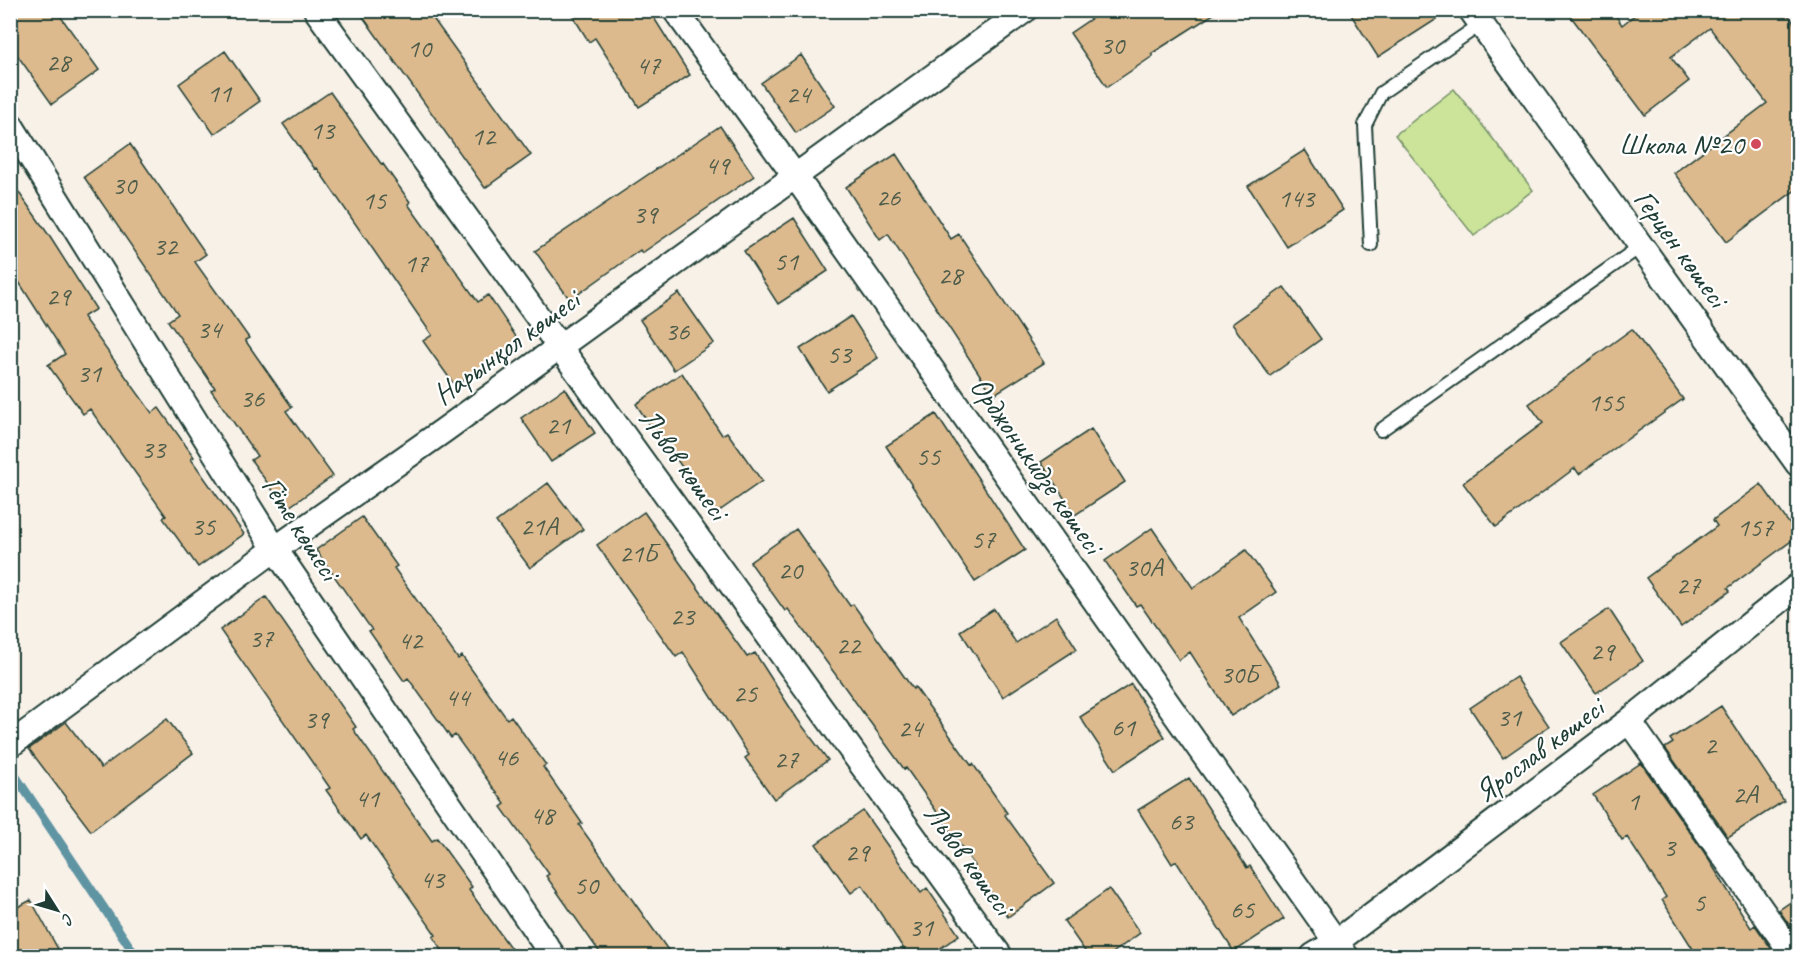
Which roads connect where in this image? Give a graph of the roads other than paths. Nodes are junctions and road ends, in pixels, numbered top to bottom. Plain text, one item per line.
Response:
1 (316, 10) edge
2 (675, 10) edge
3 (1025, 10) edge
4 (1476, 17) edge
5 (10, 124) edge
6 (795, 176) junction
7 (1371, 245) dead end
8 (1641, 246) junction
9 (561, 346) junction
10 (1381, 430) dead end
11 (1798, 464) edge
12 (275, 549) junction
13 (1798, 586) edge
14 (1629, 721) junction
15 (17, 741) edge
16 (1341, 949) edge
17 (553, 957) edge
18 (1000, 957) edge
19 (1313, 957) edge
20 (1794, 957) edge

1 - 9 street, Львов көшесі
2 - 6 street, Орджоникидзе көшесі
3 - 6 street, Нарынқол көшесі
4 - 7 lane
4 - 8 street, Герцен көшесі
5 - 12 street, Гёте көшесі
6 - 9 street, Нарынқол көшесі
6 - 16 street, Орджоникидзе көшесі
8 - 10 lane
8 - 11 street, Герцен көшесі
9 - 12 street, Нарынқол көшесі
9 - 18 street, Львов көшесі
12 - 15 street, Нарынқол көшесі
12 - 17 street, Гёте көшесі
13 - 14 street, Ярослав көшесі
14 - 16 street, Ярослав көшесі
14 - 20 street
16 - 19 street, Ярослав көшесі

